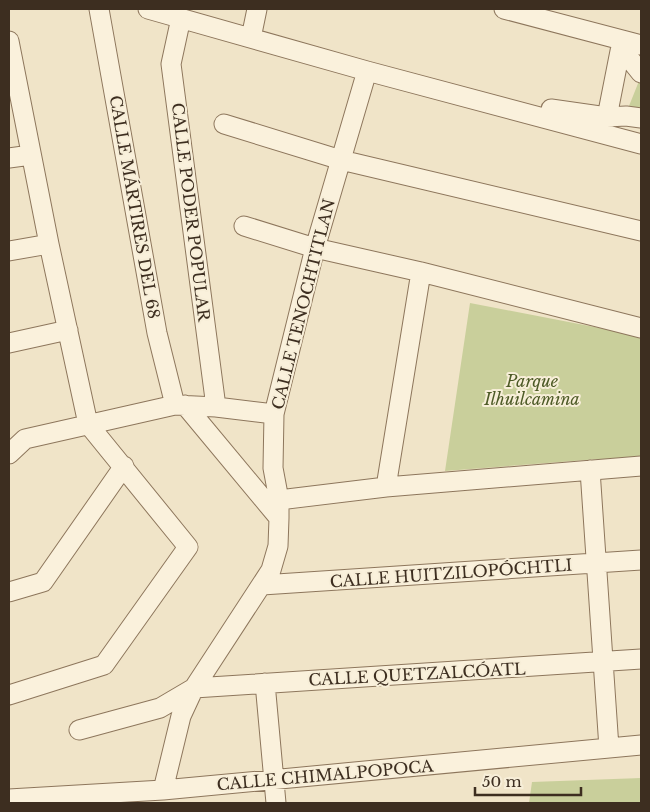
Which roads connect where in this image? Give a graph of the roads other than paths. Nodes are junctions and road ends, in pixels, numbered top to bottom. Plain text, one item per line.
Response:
1 (100, 9) edge
2 (148, 9) edge
3 (257, 9) edge
4 (504, 9) edge
5 (181, 18) junction
6 (251, 38) junction
7 (9, 42) edge
8 (633, 44) edge
9 (367, 71) junction
10 (641, 73) edge
11 (13, 85) edge
12 (495, 105) junction
13 (607, 117) junction
14 (641, 118) edge
15 (224, 124) dead end
16 (641, 144) edge
17 (31, 155) junction
18 (9, 158) edge
19 (341, 160) junction
20 (244, 226) dead end
21 (641, 231) edge
22 (49, 244) junction
23 (315, 248) junction
24 (9, 251) edge
25 (421, 272) junction
26 (641, 328) edge
27 (68, 330) junction
28 (9, 343) edge
29 (180, 405) junction
30 (216, 407) junction
31 (274, 414) junction
32 (88, 424) junction
33 (9, 454) edge
34 (124, 466) junction
35 (641, 466) edge
36 (590, 470) junction
37 (386, 486) junction
38 (279, 509) junction
39 (641, 560) edge
40 (596, 564) junction
41 (266, 578) junction
42 (9, 592) edge
43 (641, 659) edge
44 (603, 663) junction
45 (265, 683) junction
46 (194, 688) junction
47 (9, 695) edge
48 (78, 730) dead end
49 (641, 745) edge
50 (609, 748) junction
51 (273, 780) junction
52 (163, 790) junction
53 (132, 798) edge
54 (9, 799) edge
55 (276, 803) edge

1 - 29 street, CALLE MÁRTIRES DEL 68
2 - 5 street
3 - 6 street
4 - 8 street
5 - 6 street
5 - 30 street, CALLE PODER POPULAR
6 - 9 street
7 - 11 street
8 - 10 street
8 - 13 street
9 - 12 street
9 - 19 street, CALLE TENOCHTITLAN
11 - 17 street
12 - 13 street
12 - 16 street
13 - 14 street
15 - 19 street
17 - 18 street
17 - 22 street
19 - 21 street
19 - 23 street, CALLE TENOCHTITLAN
20 - 23 street
22 - 24 street
22 - 27 street
23 - 25 street
23 - 31 street, CALLE TENOCHTITLAN
25 - 26 street
25 - 37 street
27 - 28 street
27 - 32 street
29 - 30 street
29 - 32 street
29 - 38 street
30 - 31 street
31 - 38 street, CALLE TENOCHTITLAN
32 - 33 street
32 - 34 street
34 - 42 street
34 - 47 street
35 - 36 street
36 - 37 street
36 - 40 street
37 - 38 street
38 - 41 street, CALLE TENOCHTITLAN
39 - 40 street, CALLE HUITZILOPÓCHTLI
40 - 41 street, CALLE HUITZILOPÓCHTLI
40 - 44 street
41 - 46 street
43 - 44 street, CALLE QUETZALCÓATL
44 - 45 street, CALLE QUETZALCÓATL
44 - 50 street
45 - 46 street, CALLE QUETZALCÓATL
45 - 51 street
46 - 48 street
46 - 52 street
49 - 50 street, CALLE CHIMALPOPOCA
50 - 51 street, CALLE CHIMALPOPOCA
51 - 52 street, CALLE CHIMALPOPOCA
51 - 55 street
52 - 53 street, CALLE CHIMALPOPOCA
53 - 54 street, CALLE CHIMALPOPOCA

